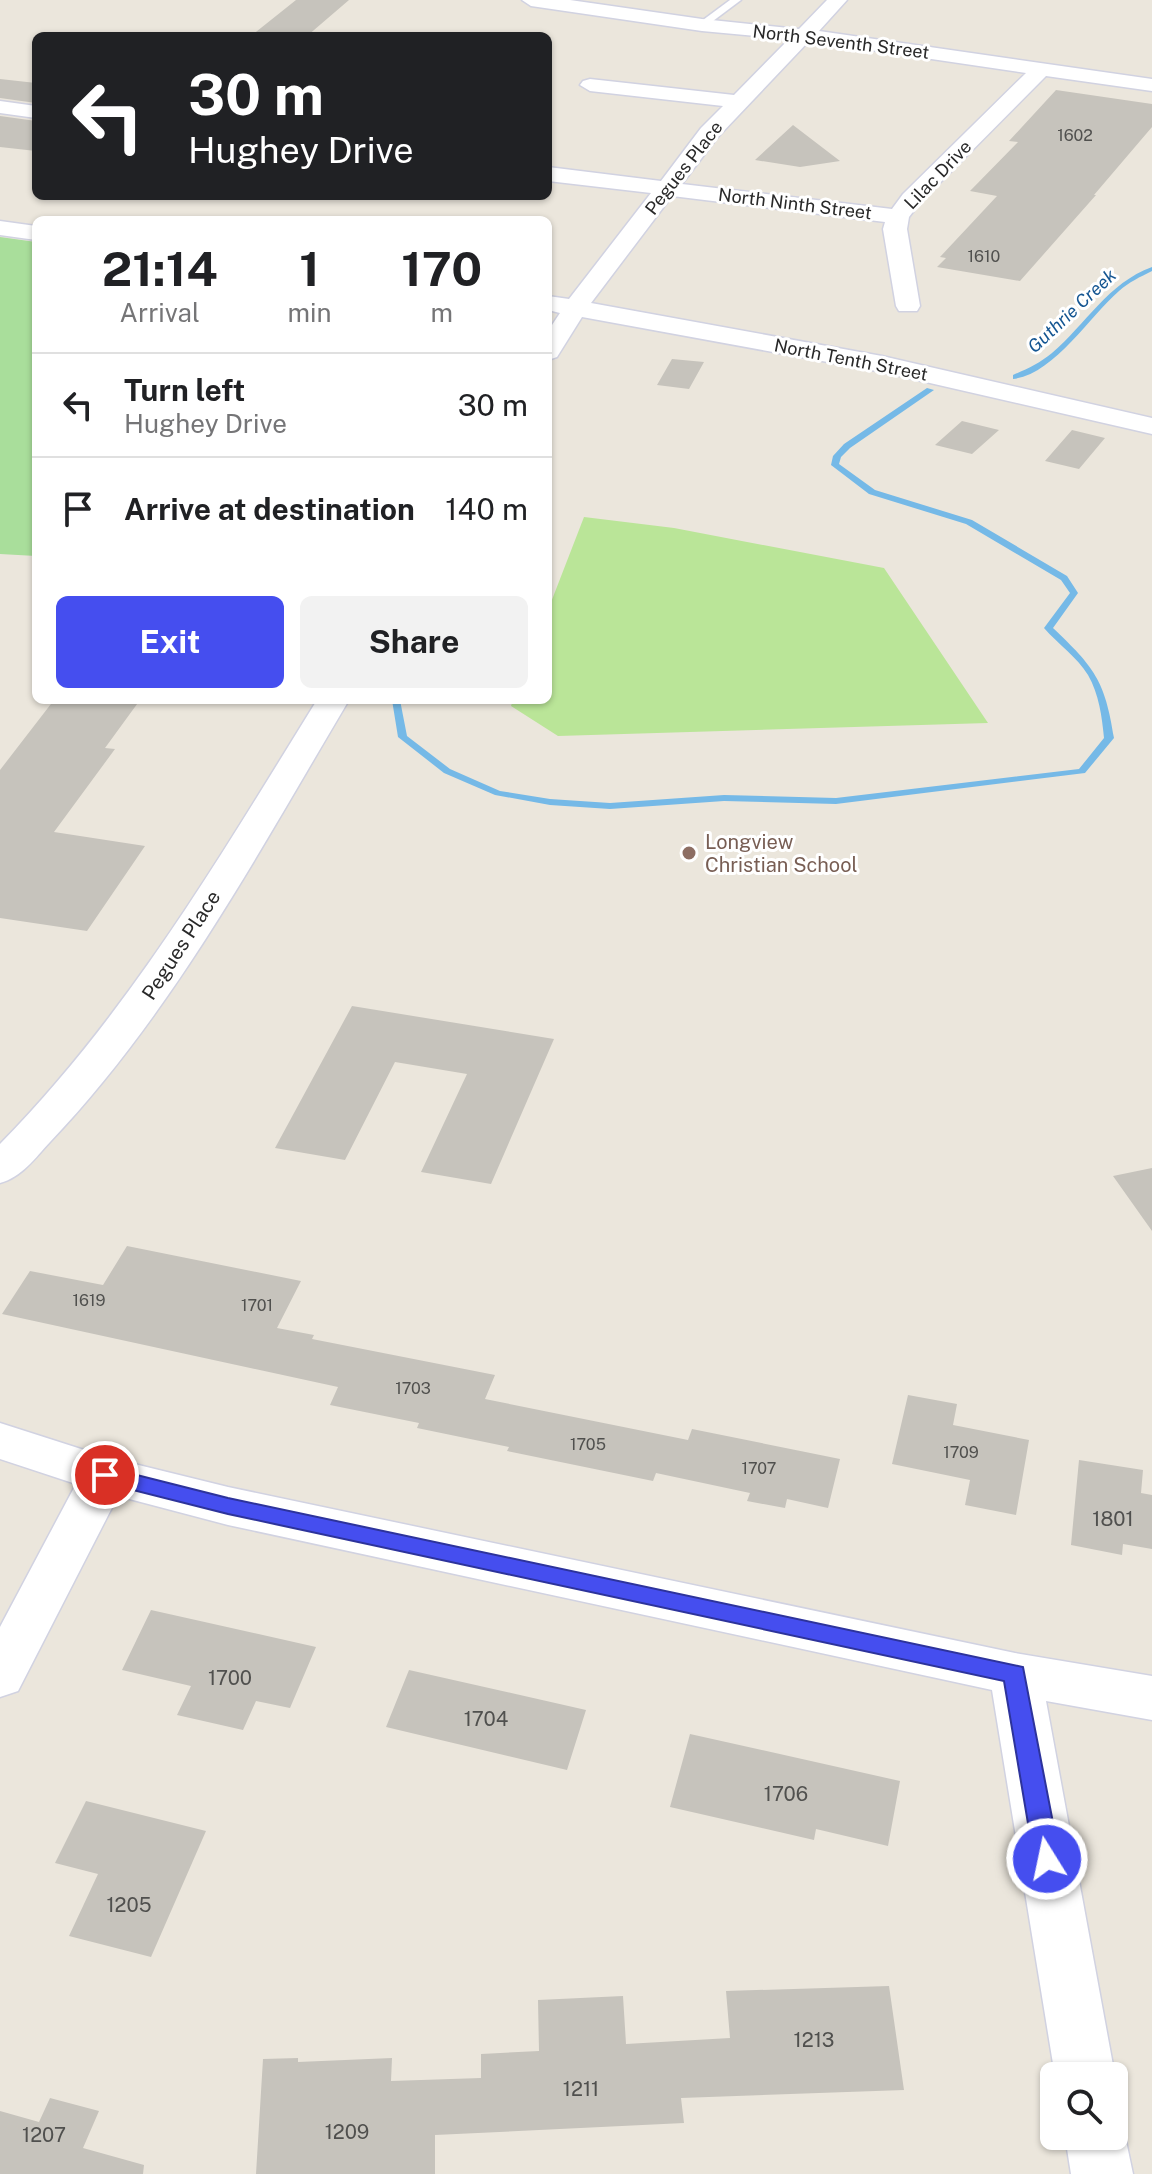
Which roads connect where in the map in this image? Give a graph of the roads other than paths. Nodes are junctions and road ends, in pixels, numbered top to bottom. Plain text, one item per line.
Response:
1 (531, 0) edge
2 (736, 0) edge
3 (838, 0) edge
4 (702, 25) junction
5 (806, 35) junction
6 (1041, 69) junction
7 (590, 85) dead end
8 (1152, 85) edge
9 (738, 102) junction
10 (0, 107) edge
11 (32, 111) edge
12 (552, 174) edge
13 (667, 188) junction
14 (898, 217) junction
15 (0, 228) edge
16 (32, 232) edge
17 (552, 304) edge
18 (908, 306) dead end
19 (575, 308) junction
20 (552, 345) edge
21 (1152, 426) edge
22 (331, 704) edge
23 (0, 1169) edge
24 (0, 1441) edge
25 (105, 1475) junction
26 (1015, 1674) junction
27 (0, 1676) edge
28 (1152, 1698) edge
29 (1083, 2062) edge
30 (1098, 2150) edge
31 (1102, 2174) edge

1 - 4 street, North Seventh Street
2 - 4 lane
3 - 5 street, Pegues Place
4 - 5 street, North Seventh Street
5 - 6 street, North Seventh Street
5 - 9 street, Pegues Place
6 - 8 street, North Seventh Street
6 - 14 street, Lilac Drive
7 - 9 street
9 - 13 street, Pegues Place
10 - 11 street
12 - 13 street, North Ninth Street
13 - 14 street, North Ninth Street
13 - 19 street, Pegues Place
14 - 18 street, Lilac Drive
15 - 16 street
17 - 19 street, North Tenth Street
19 - 20 street, Pegues Place
19 - 21 street, North Tenth Street
22 - 23 street, Pegues Place
24 - 25 street
25 - 26 street
25 - 27 street
26 - 28 street
26 - 29 street
30 - 31 street

